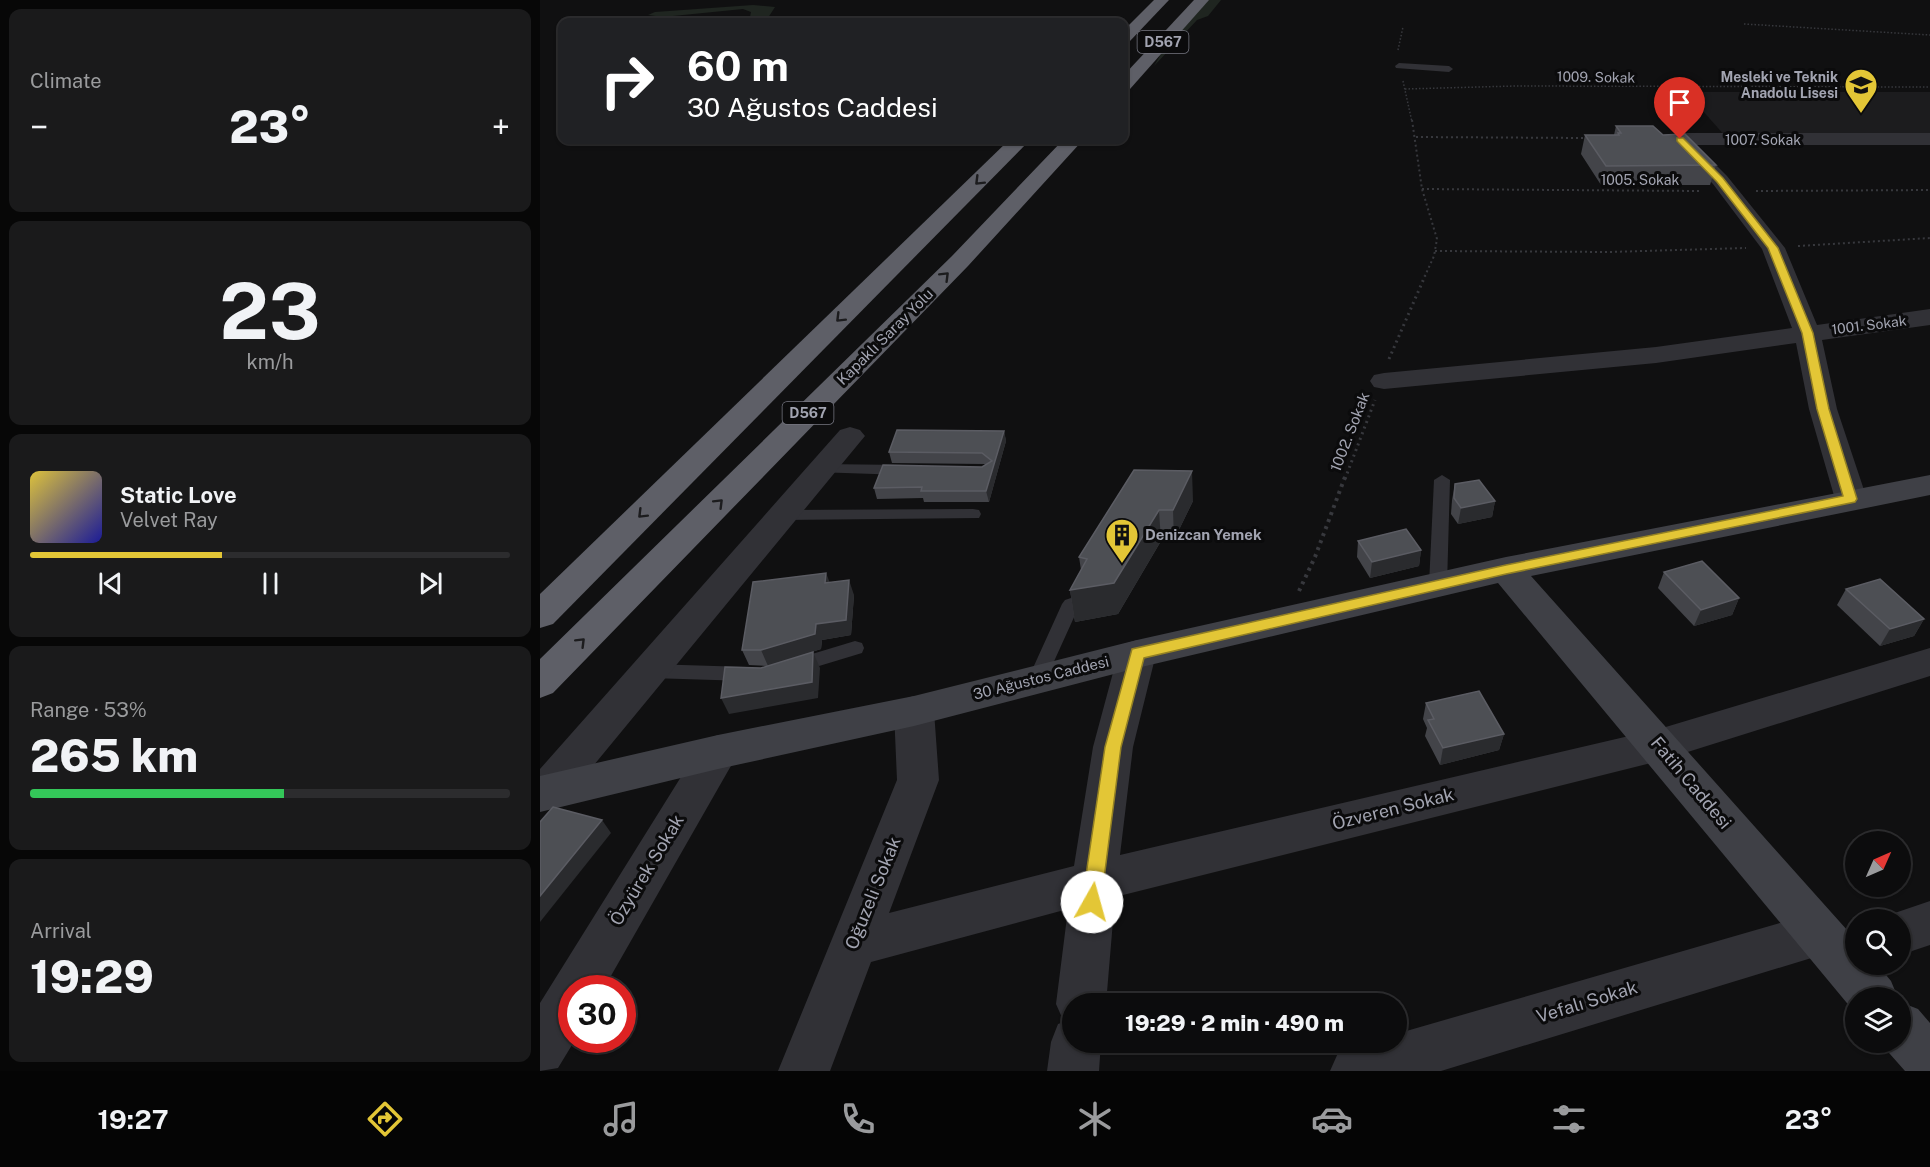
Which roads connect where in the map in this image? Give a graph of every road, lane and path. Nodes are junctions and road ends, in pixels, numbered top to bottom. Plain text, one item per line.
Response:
1 (1162, 0) edge
2 (1202, 0) edge
3 (1744, 24) dead end
4 (1403, 27) dead end
5 (1128, 34) edge
6 (1930, 35) edge
7 (1399, 66) junction
8 (1449, 69) dead end
9 (1128, 81) edge
10 (1930, 87) edge
11 (1405, 89) junction
12 (1416, 137) junction
13 (1594, 138) edge
14 (1930, 139) edge
15 (1016, 144) edge
16 (1069, 144) edge
17 (1422, 189) junction
18 (1930, 190) edge
19 (1728, 191) junction
20 (1930, 238) edge
21 (1773, 248) junction
22 (1435, 251) junction
23 (1930, 317) edge
24 (1807, 333) junction
25 (1384, 381) junction
26 (850, 436) dead end
27 (820, 469) junction
28 (914, 471) edge
29 (1442, 480) dead end
30 (1930, 485) edge
31 (1851, 499) junction
32 (782, 514) junction
33 (973, 514) dead end
34 (1506, 570) junction
35 (1438, 585) junction
36 (1071, 604) edge
37 (540, 615) edge
38 (1285, 620) junction
39 (855, 648) dead end
40 (1137, 654) junction
41 (1930, 662) edge
42 (649, 671) junction
43 (1037, 679) junction
44 (540, 683) edge
45 (914, 711) junction
46 (1659, 745) junction
47 (718, 752) junction
48 (543, 793) edge
49 (1094, 882) junction
50 (1930, 922) edge
51 (1911, 929) edge
52 (853, 944) junction
53 (1837, 946) edge
54 (585, 975) edge
55 (1866, 987) edge
56 (1082, 993) edge
57 (558, 1020) edge
58 (1911, 1039) edge
59 (540, 1050) edge
60 (1075, 1053) edge
61 (1930, 1060) edge
62 (804, 1071) edge
63 (1073, 1071) edge
64 (1356, 1071) edge

1 - 5 highway, D567
2 - 9 highway, D567
3 - 6 path
4 - 7 path
7 - 8 lane
7 - 11 path
10 - 11 path, 1009. Sokak
11 - 12 path
12 - 13 path
12 - 17 path
14 - 19 street, 1007. Sokak
15 -> 37 highway, D567
44 -> 16 highway, Kapaklı Saray Yolu / D567
17 - 19 path, 1005. Sokak
17 - 22 path
18 - 19 path, 1005. Sokak
19 - 21 street
20 - 21 path
21 - 22 path
21 - 24 street
22 - 25 path, 1002. Sokak
23 - 24 street, 1001. Sokak
24 - 25 street, 1001. Sokak
24 - 31 street
25 - 38 path, 1002. Sokak
26 - 27 street
27 - 28 lane
27 - 32 street
29 - 35 lane
30 - 31 street, 30 Ağustos Caddesi
31 - 34 street, 30 Ağustos Caddesi
32 - 33 lane
32 - 42 street
34 - 35 street, 30 Ağustos Caddesi
34 - 46 street, Fatih Caddesi
35 - 38 street, 30 Ağustos Caddesi
36 - 43 lane
38 - 40 street, 30 Ağustos Caddesi
39 - 42 lane
40 - 43 street, 30 Ağustos Caddesi
40 - 49 street
41 - 46 street, Özveren Sokak
42 - 48 street
43 - 45 street, 30 Ağustos Caddesi
45 - 47 street, 30 Ağustos Caddesi
45 - 52 street, Oğuzeli Sokak
46 - 49 street, Özveren Sokak
46 - 53 street, Fatih Caddesi
47 - 48 street, 30 Ağustos Caddesi
47 - 54 street, Özyürek Sokak
49 - 52 street, Özveren Sokak
49 - 56 street
50 - 51 street
52 - 62 street, Oğuzeli Sokak
53 - 55 street, Fatih Caddesi
53 - 64 street, Vefalı Sokak
57 - 59 street
58 - 61 street
60 - 63 street

